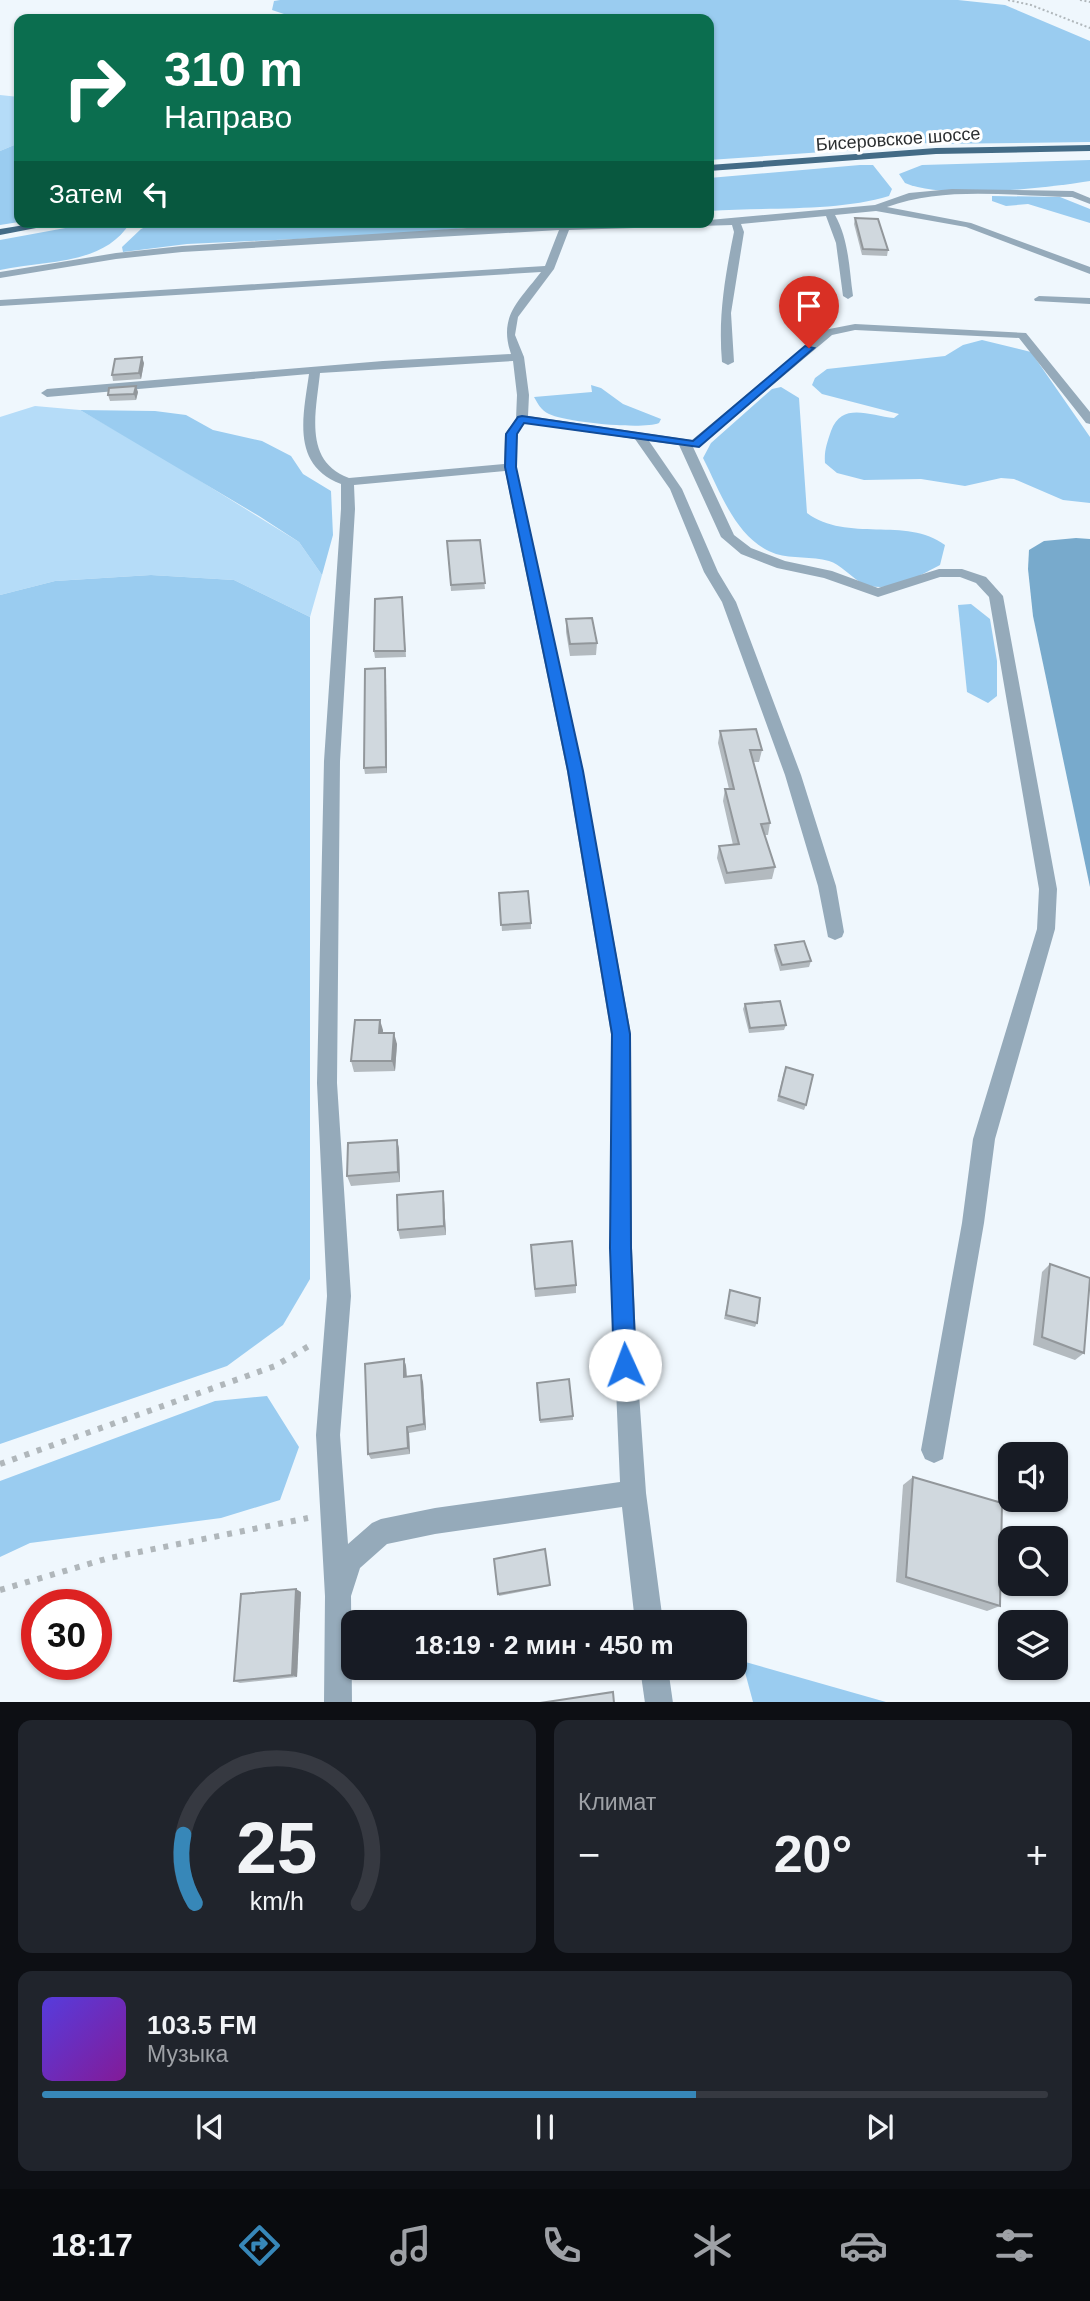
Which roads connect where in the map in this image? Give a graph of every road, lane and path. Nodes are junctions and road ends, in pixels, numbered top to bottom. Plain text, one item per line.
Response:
1 (1008, 0) edge
2 (1080, 0) edge
3 (1090, 2) edge
4 (1090, 28) edge
5 (1090, 148) edge
6 (714, 168) edge
7 (1090, 201) edge
8 (876, 208) junction
9 (830, 214) junction
10 (714, 222) edge
11 (736, 222) junction
12 (25, 228) edge
13 (518, 228) edge
14 (565, 228) edge
15 (0, 232) edge
16 (550, 269) junction
17 (1090, 271) edge
18 (0, 275) edge
19 (848, 296) dead end
20 (1039, 299) dead end
21 (1090, 301) edge
22 (0, 303) edge
23 (517, 357) junction
24 (728, 362) dead end
25 (314, 370) junction
26 (47, 393) dead end
27 (522, 419) junction
28 (1090, 420) edge
29 (638, 435) junction
30 (685, 444) junction
31 (510, 467) junction
32 (347, 482) junction
33 (835, 932) dead end
34 (336, 1336) junction
35 (934, 1450) dead end
36 (0, 1464) edge
37 (633, 1493) junction
38 (333, 1513) junction
39 (0, 1590) edge
40 (338, 1596) junction
41 (648, 1610) edge
42 (656, 1680) edge
43 (338, 1702) edge
44 (659, 1702) edge

1 - 4 path
2 - 3 path
5 - 6 main road, Бисеровское шоссе
7 - 8 street
8 - 9 street
8 - 17 street
9 - 11 street
9 - 19 street
10 - 11 street
11 - 24 street
12 - 15 main road
13 - 18 street
14 - 16 street
16 - 22 street
16 - 23 street
20 - 21 street
23 - 25 street
23 - 27 street
25 - 26 street
25 - 32 street
27 - 29 street
27 - 31 street
28 - 30 street
29 - 30 street
29 - 33 street
30 - 35 street
31 - 32 street
31 - 37 street
32 - 34 street
34 - 36 path
34 - 38 street
37 - 40 street
37 - 41 street
38 - 39 path
38 - 40 street
40 - 43 street
42 - 44 street

